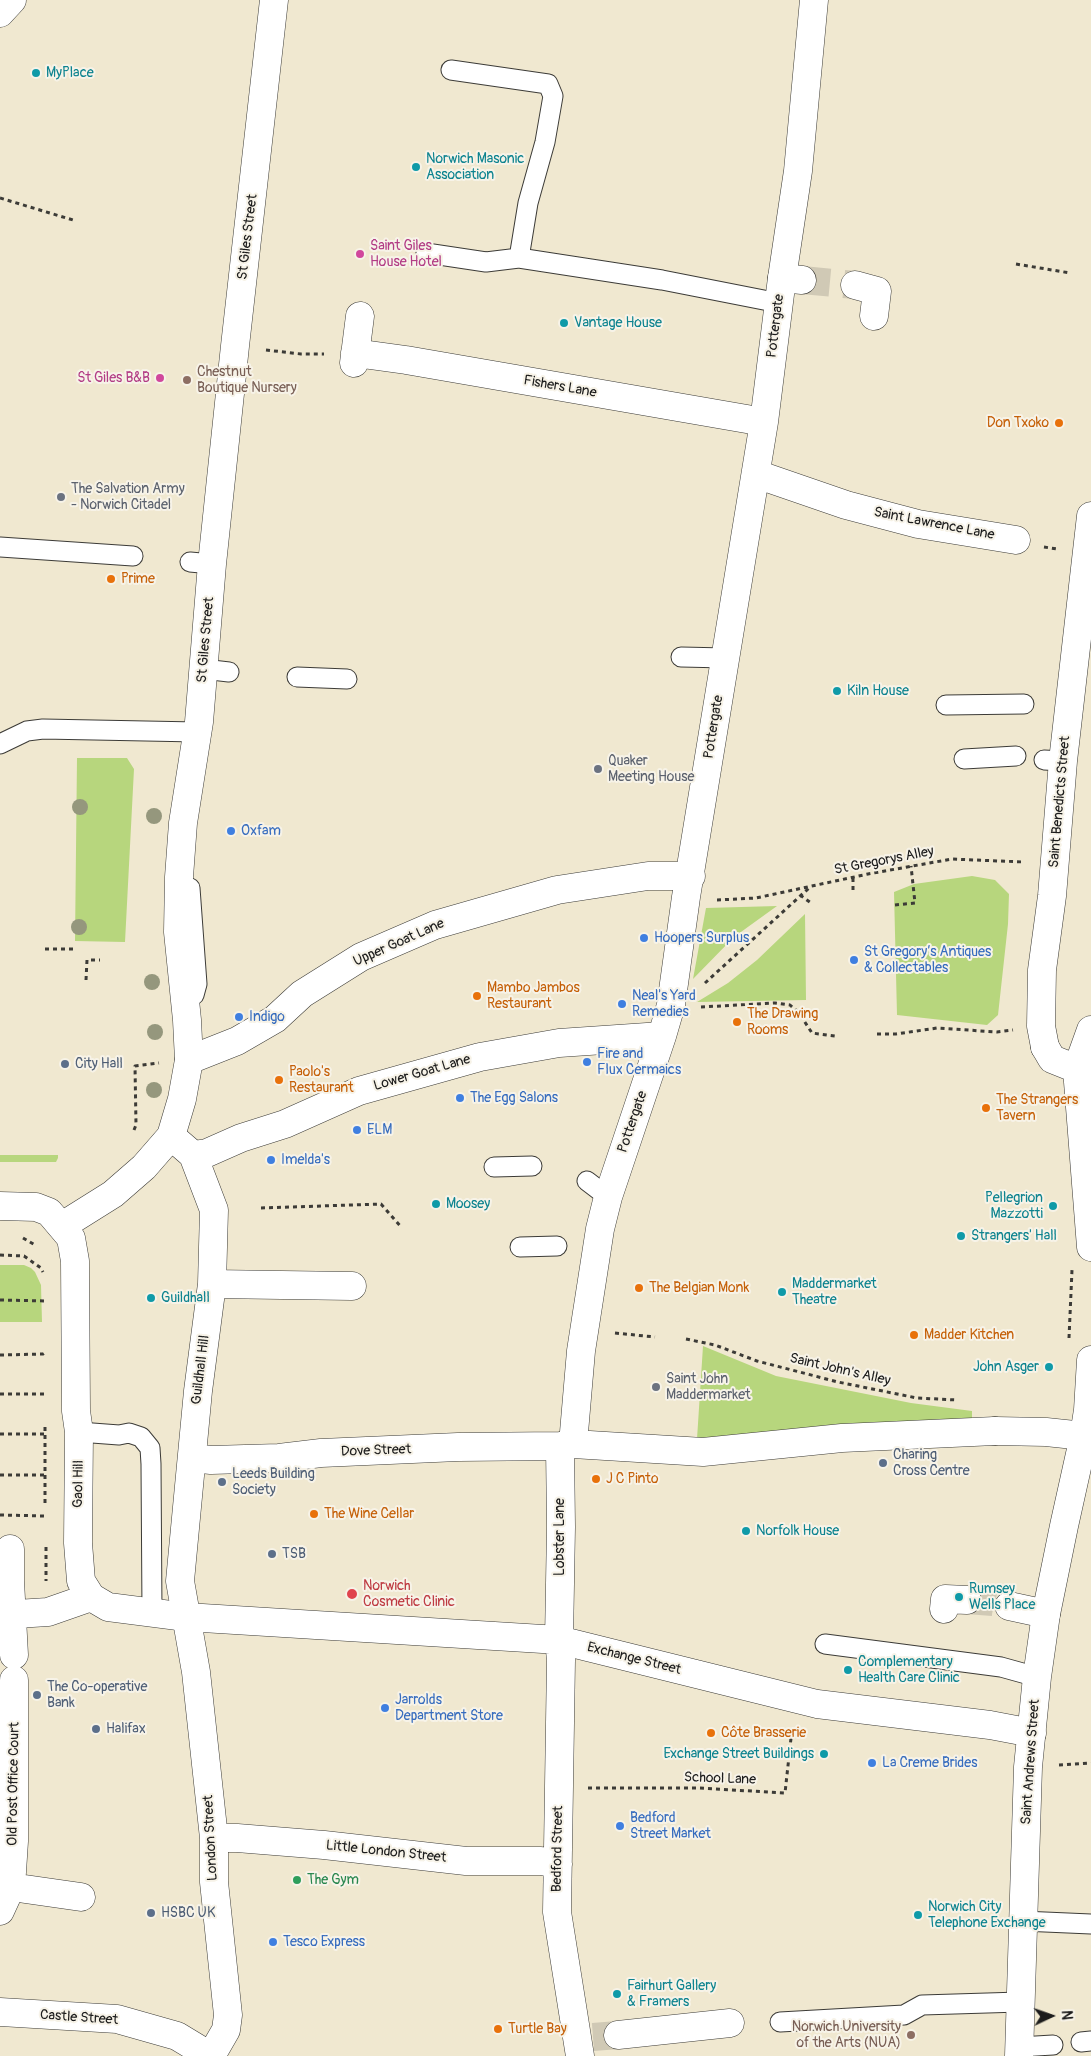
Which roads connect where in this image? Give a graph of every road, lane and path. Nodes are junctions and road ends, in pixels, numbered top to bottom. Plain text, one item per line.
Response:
1 (12, 0) edge
2 (274, 0) edge
3 (814, 0) edge
4 (0, 13) edge
5 (451, 70) dead end
6 (0, 198) edge
7 (74, 220) dead end
8 (426, 252) dead end
9 (519, 258) junction
10 (1016, 264) dead end
11 (1070, 273) dead end
12 (855, 285) tunnel mouth
13 (788, 287) junction
14 (360, 316) dead end
15 (874, 316) dead end
16 (234, 346) junction
17 (354, 358) junction
18 (764, 422) junction
19 (756, 474) junction
20 (1091, 516) edge
21 (1016, 540) joint
22 (0, 547) edge
23 (1086, 553) junction
24 (133, 556) dead end
25 (681, 657) dead end
26 (726, 658) junction
27 (297, 677) dead end
28 (347, 679) dead end
29 (1024, 704) dead end
30 (946, 705) dead end
31 (197, 732) junction
32 (0, 744) edge
33 (1016, 756) dead end
34 (964, 758) dead end
35 (1054, 863) junction
36 (911, 866) junction
37 (691, 876) junction
38 (853, 878) junction
39 (810, 888) junction
40 (853, 892) dead end
41 (800, 896) junction
42 (719, 900) dead end
43 (811, 903) dead end
44 (895, 905) dead end
45 (44, 949) dead end
46 (75, 949) dead end
47 (100, 960) dead end
48 (86, 980) dead end
49 (671, 1005) junction
50 (1091, 1030) edge
51 (878, 1034) dead end
52 (662, 1036) junction
53 (835, 1036) dead end
54 (1043, 1036) junction
55 (189, 1060) junction
56 (1078, 1069) junction
57 (133, 1133) dead end
58 (171, 1136) junction
59 (193, 1155) junction
60 (532, 1166) dead end
61 (494, 1167) dead end
62 (0, 1206) edge
63 (261, 1208) dead end
64 (62, 1226) junction
65 (402, 1228) dead end
66 (15, 1236) dead end
67 (557, 1246) dead end
68 (37, 1247) dead end
69 (520, 1247) dead end
70 (1091, 1247) edge
71 (0, 1255) edge
72 (46, 1278) dead end
73 (212, 1284) junction
74 (352, 1286) dead end
75 (0, 1300) edge
76 (52, 1302) dead end
77 (584, 1330) junction
78 (655, 1337) dead end
79 (686, 1339) dead end
80 (0, 1355) edge
81 (1091, 1360) edge
82 (44, 1362) dead end
83 (45, 1386) dead end
84 (0, 1394) edge
85 (45, 1394) junction
86 (965, 1401) dead end
87 (45, 1402) dead end
88 (45, 1418) dead end
89 (80, 1432) junction
90 (0, 1434) edge
91 (46, 1434) junction
92 (1088, 1437) edge
93 (566, 1445) junction
94 (192, 1458) junction
95 (0, 1475) edge
96 (46, 1475) junction
97 (0, 1515) edge
98 (46, 1516) junction
99 (46, 1524) dead end
100 (46, 1540) dead end
101 (46, 1548) dead end
102 (10, 1549) dead end
103 (91, 1596) junction
104 (1009, 1606) tunnel mouth
105 (152, 1613) junction
106 (1046, 1614) junction
107 (6, 1615) edge
108 (186, 1616) junction
109 (559, 1640) junction
110 (825, 1644) dead end
111 (1037, 1677) junction
112 (796, 1698) junction
113 (1032, 1733) junction
114 (559, 1788) junction
115 (214, 1838) junction
116 (558, 1864) junction
117 (82, 1897) dead end
118 (5, 1899) edge
119 (1022, 1921) junction
120 (1091, 1924) edge
121 (1020, 2002) junction
122 (0, 2012) edge
123 (780, 2022) dead end
124 (730, 2023) dead end
125 (592, 2042) edge
126 (1053, 2045) dead end
127 (1019, 2052) edge
128 (211, 2056) edge

1 - 4 street
2 - 16 street, St Giles Street
3 - 13 street, Pottergate
5 - 9 lane
6 - 7 path
8 - 9 lane
9 - 13 lane
10 - 11 path
12 - 15 street
13 - 18 street, Pottergate
14 - 17 street
16 - 17 path
16 - 31 street, St Giles Street
17 - 18 street, Fishers Lane
18 - 19 street, Pottergate
19 - 21 street, Saint Lawrence Lane
19 - 26 street, Pottergate
20 - 23 street, Saint Benedicts Street
21 - 23 path
22 - 24 lane
23 - 35 street, Saint Benedicts Street
25 - 26 lane
26 - 37 street, Pottergate
27 - 28 lane
29 - 30 lane
31 - 32 lane
31 - 55 street, St Giles Street
33 - 34 lane
35 - 36 path, St Gregorys Alley
35 - 54 street, Saint Benedicts Street
36 - 38 path, St Gregorys Alley
36 - 44 path
37 - 49 street, Pottergate
37 - 55 street, Upper Goat Lane
38 - 39 path, St Gregorys Alley
38 - 40 path
39 - 41 path
39 - 42 path, St Gregorys Alley
41 - 43 path
41 - 49 path
45 - 46 path
47 - 48 path
49 - 52 street, Pottergate
49 - 53 path
50 - 56 street
51 - 54 path
52 - 59 street, Lower Goat Lane
52 - 77 street, Pottergate
54 - 56 street
55 - 57 path
55 - 58 street, St Giles Street
56 - 70 street
58 - 59 street, Guildhall Hill
58 - 64 street, St Giles Street
59 - 73 street, Guildhall Hill
60 - 61 lane
62 - 64 street
63 - 65 path
64 - 89 street, Gaol Hill
66 - 68 path
67 - 69 lane
71 - 72 path
73 - 74 street
73 - 94 street, Guildhall Hill
75 - 76 path
77 - 78 path
77 - 93 street, Pottergate
79 - 86 path, Saint John's Alley
80 - 82 path
81 - 92 street, Saint Andrews Street
83 - 85 path
84 - 85 path
85 - 87 path
88 - 91 path
89 - 103 street, Gaol Hill
89 - 105 lane
90 - 91 path
91 - 96 path
92 - 93 street
92 - 106 street, Saint Andrews Street
93 - 94 street, Dove Street
93 - 109 street, Lobster Lane
94 - 108 street, Guildhall Hill
95 - 96 path
96 - 98 path
97 - 98 path
98 - 99 path
100 - 101 path
102 - 107 street, Old Post Office Court
103 - 105 street
103 - 107 street
104 - 106 street
105 - 108 street
106 - 111 street, Saint Andrews Street
107 - 118 street, Old Post Office Court
108 - 109 street, Exchange Street
108 - 115 street, London Street
109 - 112 street, Exchange Street
109 - 114 street, Bedford Street
110 - 111 lane
111 - 113 street, Saint Andrews Street
112 - 113 street, Exchange Street
112 - 114 path, School Lane
113 - 119 street, Saint Andrews Street
114 - 116 street, Bedford Street
115 - 116 street, Little London Street
115 - 128 street, London Street
116 - 125 street, Bedford Street
117 - 118 street, Old Post Office Court
119 - 120 lane
119 - 121 street, Saint Andrews Street
121 - 123 lane
121 - 127 street, Saint Andrews Street
122 - 128 street, Castle Street
124 - 125 street
126 - 127 lane

